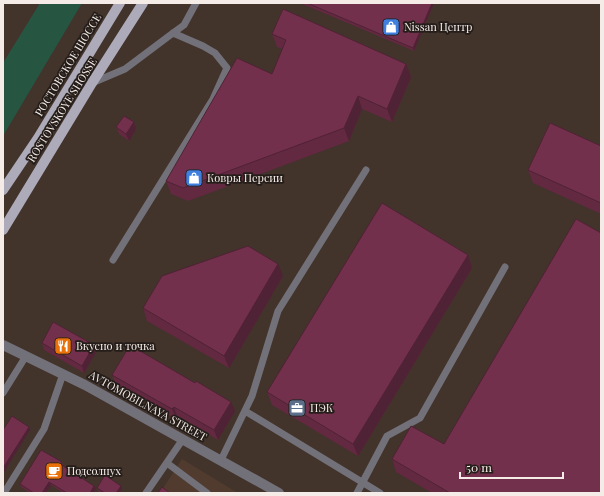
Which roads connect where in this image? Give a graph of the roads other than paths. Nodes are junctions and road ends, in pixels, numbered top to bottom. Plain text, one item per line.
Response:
1 (120, 3) edge
2 (143, 3) edge
3 (196, 3) edge
4 (173, 33) junction
5 (92, 83) junction
6 (366, 170) dead end
7 (3, 190) edge
8 (3, 230) edge
9 (113, 260) dead end
10 (505, 267) dead end
11 (3, 345) edge
12 (26, 356) junction
13 (63, 374) junction
14 (3, 394) edge
15 (245, 411) junction
16 (183, 439) junction
17 (221, 460) junction
18 (166, 463) junction
19 (362, 483) junction
20 (4, 493) edge
21 (146, 493) edge
22 (207, 493) edge
23 (279, 493) edge
24 (357, 493) edge
25 (380, 493) edge

1 - 7 main road, ROSTOVSKOYE SHOSSE
2 - 5 main road, ROSTOVSKOYE SHOSSE
3 - 4 lane
4 - 5 lane
4 - 9 lane
5 - 8 main road, ROSTOVSKOYE SHOSSE
6 - 15 lane
10 - 19 lane
11 - 12 street, AVTOMOBILNAYA STREET
12 - 13 street, AVTOMOBILNAYA STREET
12 - 14 lane
13 - 16 street, AVTOMOBILNAYA STREET
13 - 20 lane
15 - 17 lane
15 - 19 lane
16 - 17 street, AVTOMOBILNAYA STREET
16 - 18 lane
17 - 23 street, AVTOMOBILNAYA STREET
18 - 21 lane
18 - 22 lane
19 - 24 lane
19 - 25 lane

